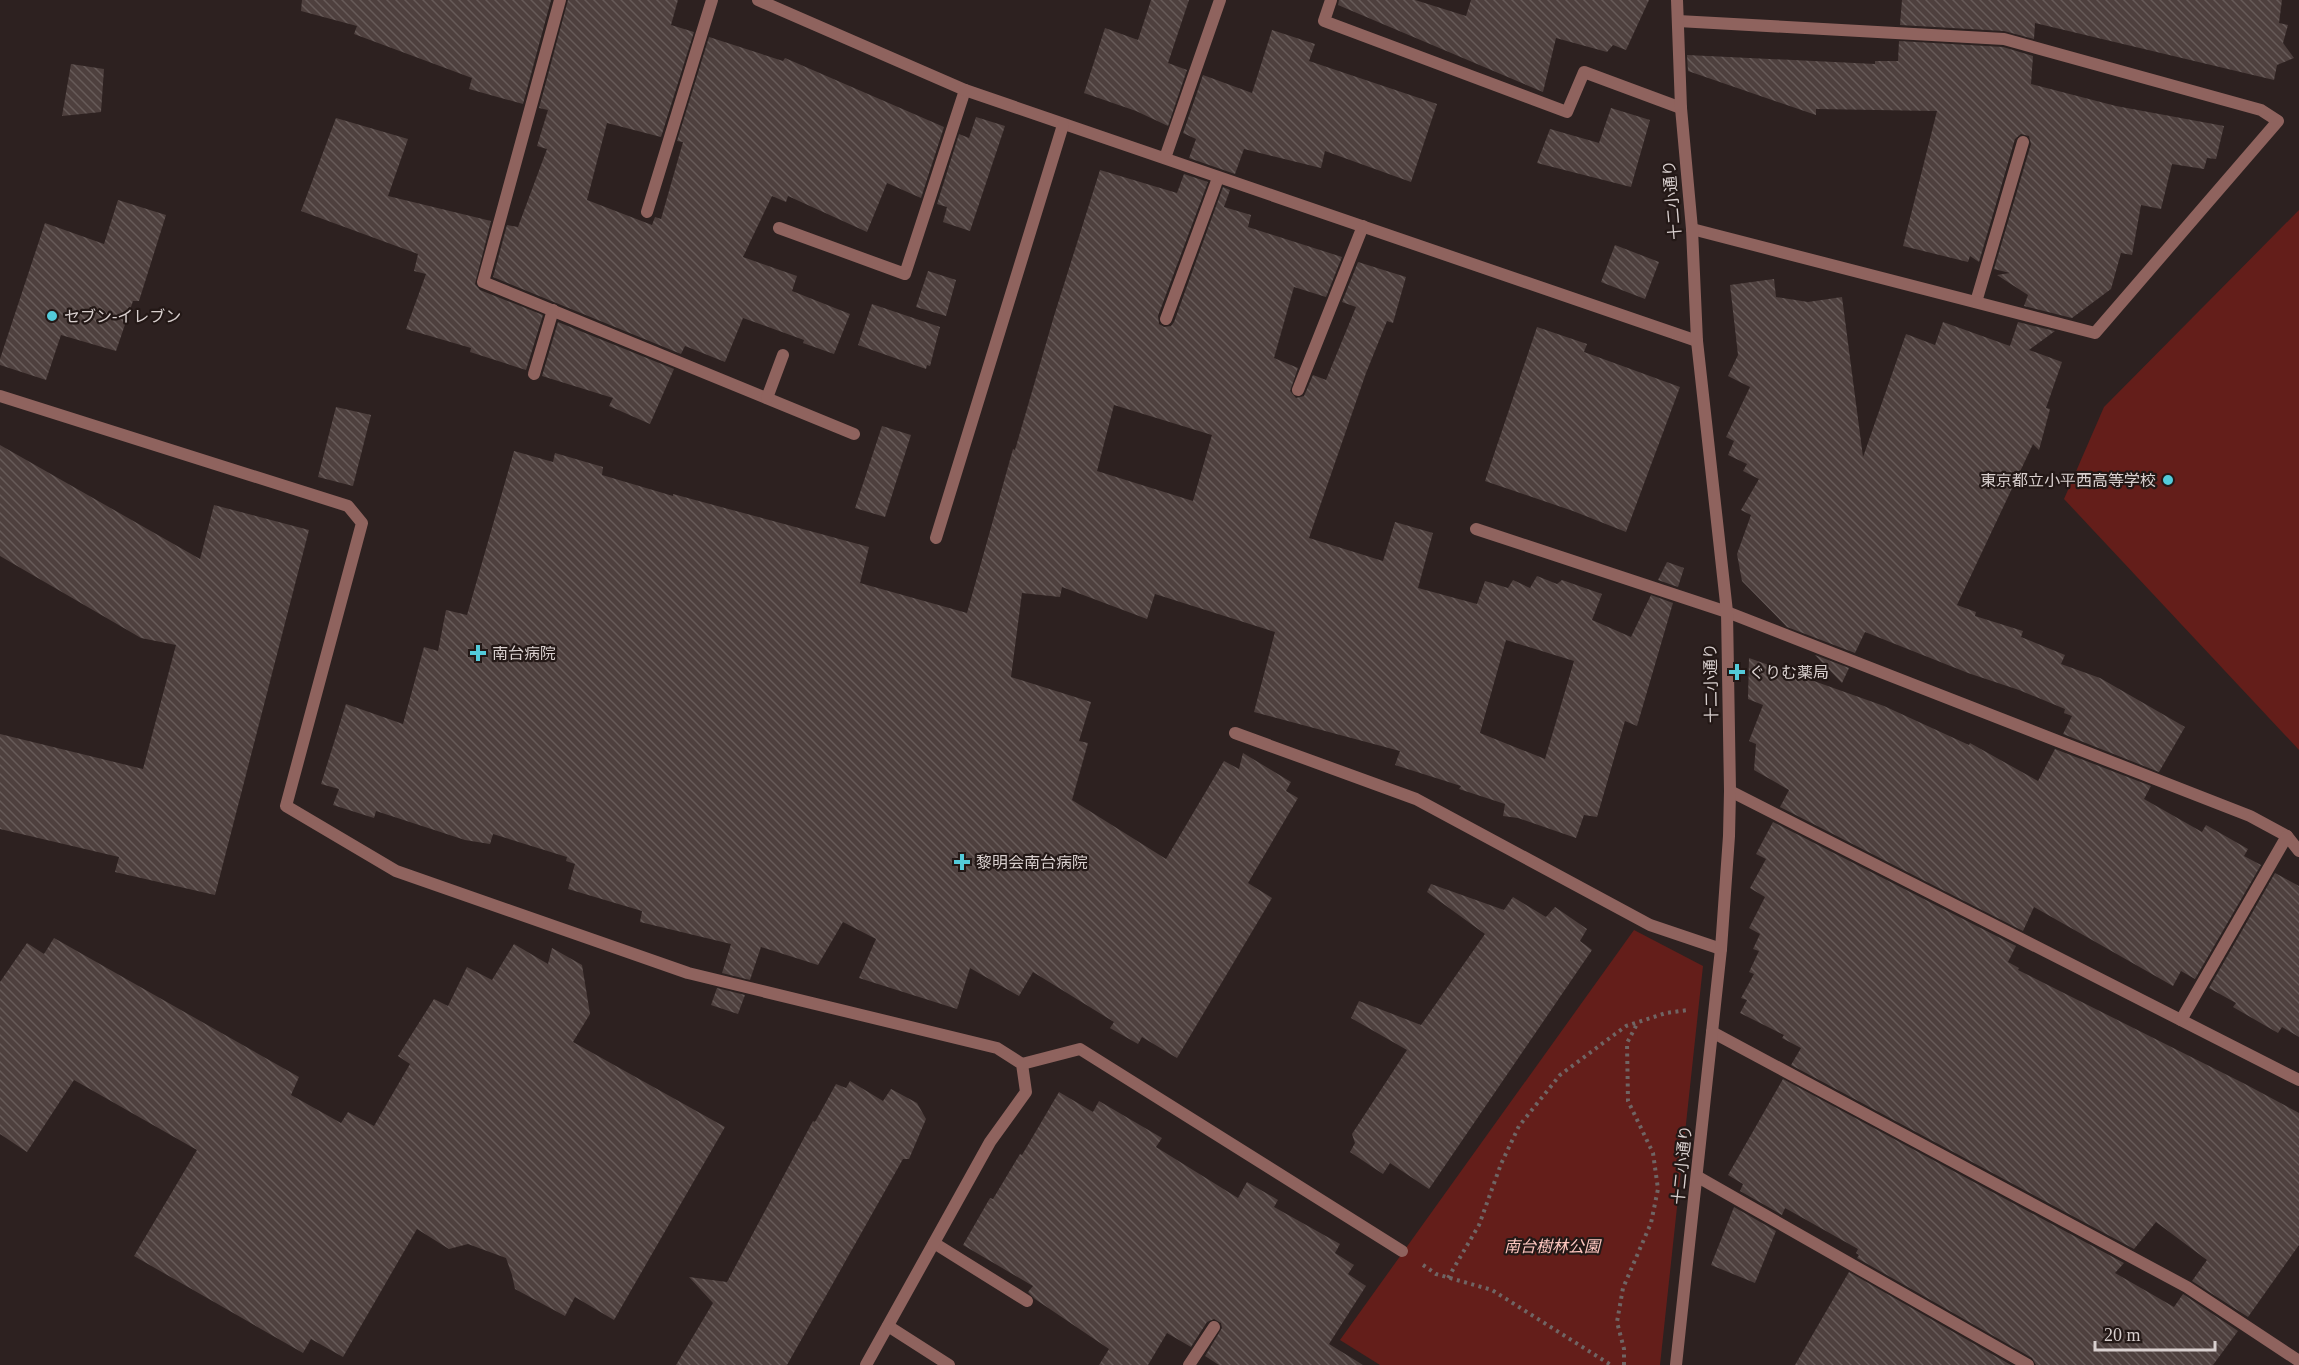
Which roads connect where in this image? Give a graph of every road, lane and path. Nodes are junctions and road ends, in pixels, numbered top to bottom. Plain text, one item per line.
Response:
1 (560, 0) edge
2 (712, 0) edge
3 (758, 0) edge
4 (1220, 0) edge
5 (1331, 0) edge
6 (1677, 0) edge
7 (1678, 21) junction
8 (965, 90) junction
9 (1681, 108) junction
10 (1063, 125) junction
11 (2023, 142) dead end
12 (1165, 158) junction
13 (1218, 178) junction
14 (647, 212) dead end
15 (1363, 226) junction
16 (779, 228) dead end
17 (1692, 229) junction
18 (1976, 302) junction
19 (553, 310) junction
20 (1166, 319) dead end
21 (1697, 341) junction
22 (783, 355) dead end
23 (534, 374) dead end
24 (1298, 390) dead end
25 (0, 396) edge
26 (767, 398) junction
27 (854, 434) dead end
28 (1476, 529) dead end
29 (936, 538) dead end
30 (1727, 612) junction
31 (1235, 733) dead end
32 (1730, 791) junction
33 (2287, 836) junction
34 (2299, 851) edge
35 (1721, 949) junction
36 (1714, 1007) junction
37 (2181, 1020) junction
38 (1637, 1023) junction
39 (1712, 1032) junction
40 (1022, 1064) junction
41 (2299, 1080) edge
42 (1698, 1177) junction
43 (934, 1243) junction
44 (1402, 1251) joint
45 (1448, 1278) junction
46 (1027, 1302) dead end
47 (888, 1326) junction
48 (1214, 1327) dead end
49 (2299, 1361) edge
50 (866, 1365) edge
51 (949, 1365) edge
52 (1189, 1365) edge
53 (1611, 1365) edge
54 (1624, 1365) edge
55 (1676, 1365) edge
56 (2028, 1365) edge

1 - 19 street
2 - 14 street
3 - 8 street
4 - 12 street
5 - 9 street
6 - 7 street, 十二小通り
7 - 9 street, 十二小通り
7 - 18 street
8 - 10 street
8 - 16 street
9 - 17 street, 十二小通り
10 - 12 street
10 - 29 street
11 - 18 street
12 - 13 street
13 - 15 street
13 - 20 street
15 - 21 street
15 - 24 street
17 - 18 street
17 - 21 street, 十二小通り
19 - 23 street
19 - 26 street
21 - 30 street, 十二小通り
22 - 26 street
25 - 40 street
26 - 27 street
28 - 30 street
30 - 32 street, 十二小通り
30 - 33 street
31 - 35 street
32 - 35 street, 十二小通り
32 - 37 street
33 - 34 street
33 - 37 street
35 - 36 street, 十二小通り
36 - 38 path
36 - 39 street, 十二小通り
37 - 41 street
38 - 45 path
38 - 54 path
39 - 42 street, 十二小通り
39 - 49 street
40 - 43 street
40 - 44 street
42 - 55 street, 十二小通り
42 - 56 street
43 - 46 street
43 - 47 street
44 - 45 path
45 - 53 path
47 - 50 street
47 - 51 street
48 - 52 street

